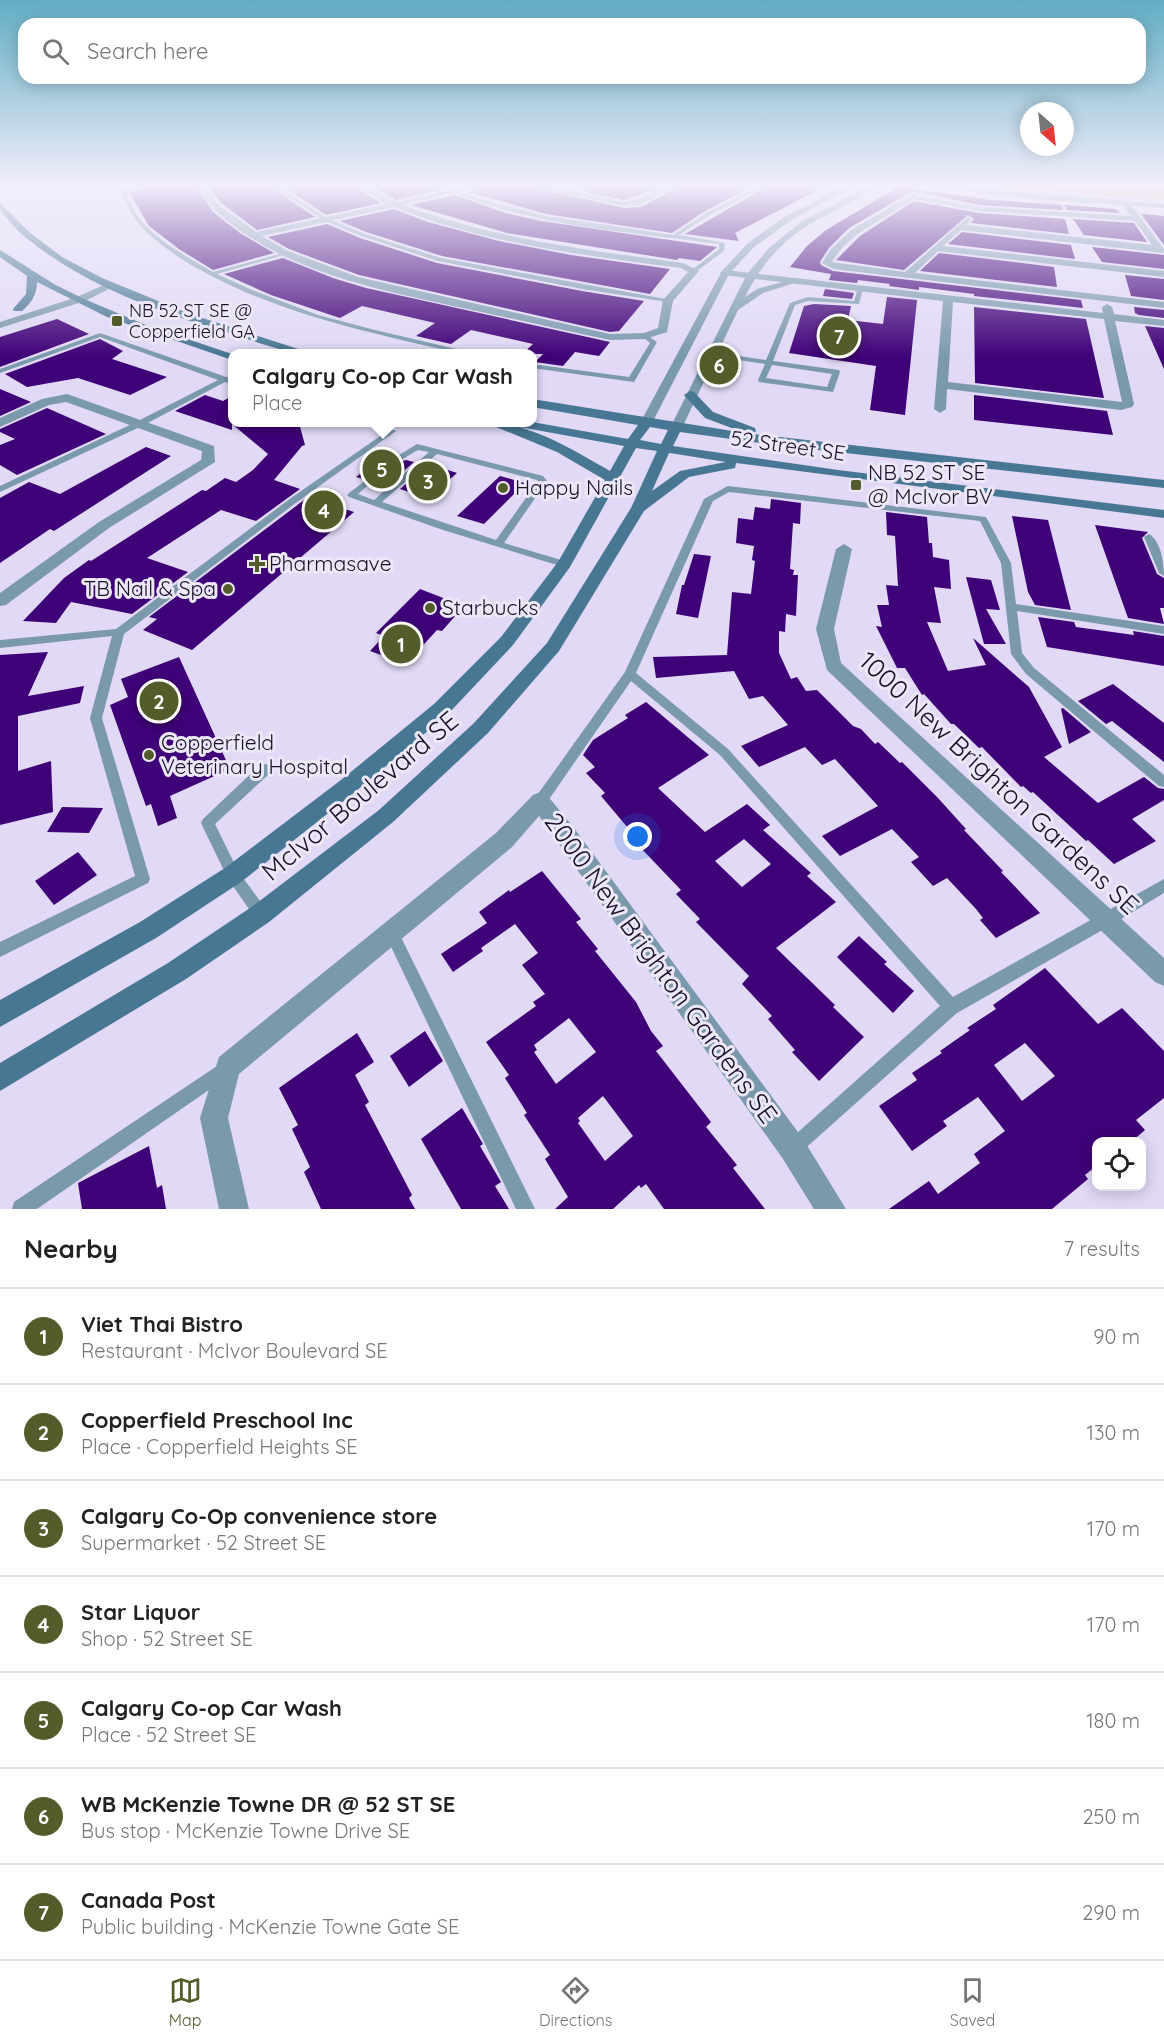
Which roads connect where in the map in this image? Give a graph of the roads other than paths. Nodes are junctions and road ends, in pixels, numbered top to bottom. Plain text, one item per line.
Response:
1 (39, 243) edge
2 (164, 243) edge
3 (269, 243) edge
4 (387, 243) edge
5 (536, 243) edge
6 (722, 243) edge
7 (756, 243) edge
8 (780, 243) edge
9 (842, 243) edge
10 (941, 243) edge
11 (1103, 243) edge
12 (936, 248) junction
13 (1161, 250) edge
14 (0, 253) edge
15 (285, 253) junction
16 (694, 271) junction
17 (725, 273) junction
18 (32, 274) junction
19 (212, 274) junction
20 (1164, 274) edge
21 (907, 275) junction
22 (750, 276) junction
23 (793, 282) junction
24 (111, 285) junction
25 (860, 289) junction
26 (69, 294) junction
27 (1104, 297) junction
28 (81, 299) junction
29 (948, 299) junction
30 (668, 300) junction
31 (1164, 304) edge
32 (734, 308) junction
33 (18, 309) junction
34 (0, 315) edge
35 (1110, 317) junction
36 (1164, 323) edge
37 (0, 325) edge
38 (645, 336) junction
39 (293, 349) edge
40 (453, 349) edge
41 (711, 354) junction
42 (228, 356) edge
43 (768, 363) junction
44 (537, 367) edge
45 (0, 371) edge
46 (228, 381) edge
47 (942, 385) junction
48 (690, 395) junction
49 (537, 405) edge
50 (940, 409) dead end
51 (0, 423) edge
52 (646, 423) junction
53 (139, 424) junction
54 (378, 427) edge
55 (501, 427) edge
56 (536, 427) edge
57 (676, 428) junction
58 (782, 442) junction
59 (631, 444) junction
60 (665, 449) junction
61 (435, 451) junction
62 (398, 458) dead end
63 (747, 463) junction
64 (612, 478) junction
65 (369, 481) dead end
66 (1164, 484) edge
67 (0, 489) edge
68 (375, 504) junction
69 (638, 508) junction
70 (1164, 514) edge
71 (1149, 537) dead end
72 (498, 544) junction
73 (844, 549) dead end
74 (564, 564) junction
75 (1164, 573) edge
76 (0, 602) edge
77 (1011, 607) junction
78 (1164, 630) edge
79 (119, 632) junction
80 (0, 644) edge
81 (630, 674) junction
82 (265, 769) dead end
83 (1164, 782) edge
84 (540, 801) junction
85 (233, 875) junction
86 (1164, 885) edge
87 (261, 914) junction
88 (1108, 920) junction
89 (391, 931) junction
90 (0, 950) edge
91 (1164, 974) edge
92 (951, 1007) junction
93 (0, 1014) edge
94 (228, 1066) junction
95 (0, 1078) edge
96 (793, 1149) junction
97 (21, 1209) edge
98 (234, 1209) edge
99 (526, 1209) edge
100 (831, 1209) edge

1 - 24 main road
2 - 19 lane
3 - 15 street
4 - 30 lane
5 - 16 street
6 - 16 lane
7 - 17 street
8 - 22 street
9 - 21 street
10 - 12 street
11 - 13 street
12 - 20 street
12 - 21 street
14 - 18 main road
15 - 19 lane
15 - 38 street
16 - 30 street
17 - 22 street
17 - 52 street
18 - 26 main road
18 - 33 main road
19 - 40 lane
21 - 27 street
22 - 23 street
22 - 32 street
23 - 25 street
23 - 32 street
24 - 26 street
24 - 28 street
24 - 39 main road
25 - 29 street
25 - 43 lane
26 - 28 main road
26 - 33 street
27 - 31 street
27 - 35 street
28 - 37 street
28 - 42 main road
29 - 35 street
29 - 47 street
30 - 38 street
32 - 41 street
33 - 34 street
35 - 36 street
35 - 47 street
38 - 44 lane
41 - 43 lane
41 - 48 street
43 - 43 lane
45 - 46 lane
46 - 53 lane
47 - 50 street
48 - 57 street
48 - 58 main road
49 - 52 main road, 52 Street SE
51 - 53 street
52 - 57 main road, 52 Street SE
52 - 59 main road, McIvor Boulevard SE
53 - 67 lane
53 - 76 street
54 - 79 lane
55 - 64 main road
56 - 59 main road, 52 Street SE
57 - 58 main road, 52 Street SE
57 - 60 main road, McIvor Boulevard SE
58 - 66 main road, 52 Street SE
59 - 60 main road, 52 Street SE
59 - 64 main road, McIvor Boulevard SE
60 - 63 main road, 52 Street SE
60 - 69 main road, McIvor Boulevard SE
61 - 62 lane
61 - 68 lane
61 - 72 lane
63 - 69 main road
63 - 70 main road, 52 Street SE
64 - 74 main road, McIvor Boulevard SE
65 - 68 lane
68 - 72 lane
69 - 87 main road, McIvor Boulevard SE
71 - 75 lane
72 - 74 lane
73 - 88 street, 1000 New Brighton Gardens SE
74 - 85 main road, McIvor Boulevard SE
77 - 78 lane
77 - 81 lane
77 - 83 lane
79 - 80 lane
79 - 90 lane
81 - 84 lane
81 - 92 lane
82 - 85 lane
84 - 89 street, 2000 New Brighton Gardens SE
84 - 96 street, 2000 New Brighton Gardens SE
85 - 87 lane
85 - 93 main road, McIvor Boulevard SE
86 - 88 lane
87 - 95 main road, McIvor Boulevard SE
88 - 91 street, 1000 New Brighton Gardens SE
88 - 92 lane
89 - 94 street, 2000 New Brighton Gardens SE
89 - 99 lane
92 - 96 lane
94 - 97 lane
94 - 98 street
96 - 100 street, 2000 New Brighton Gardens SE

